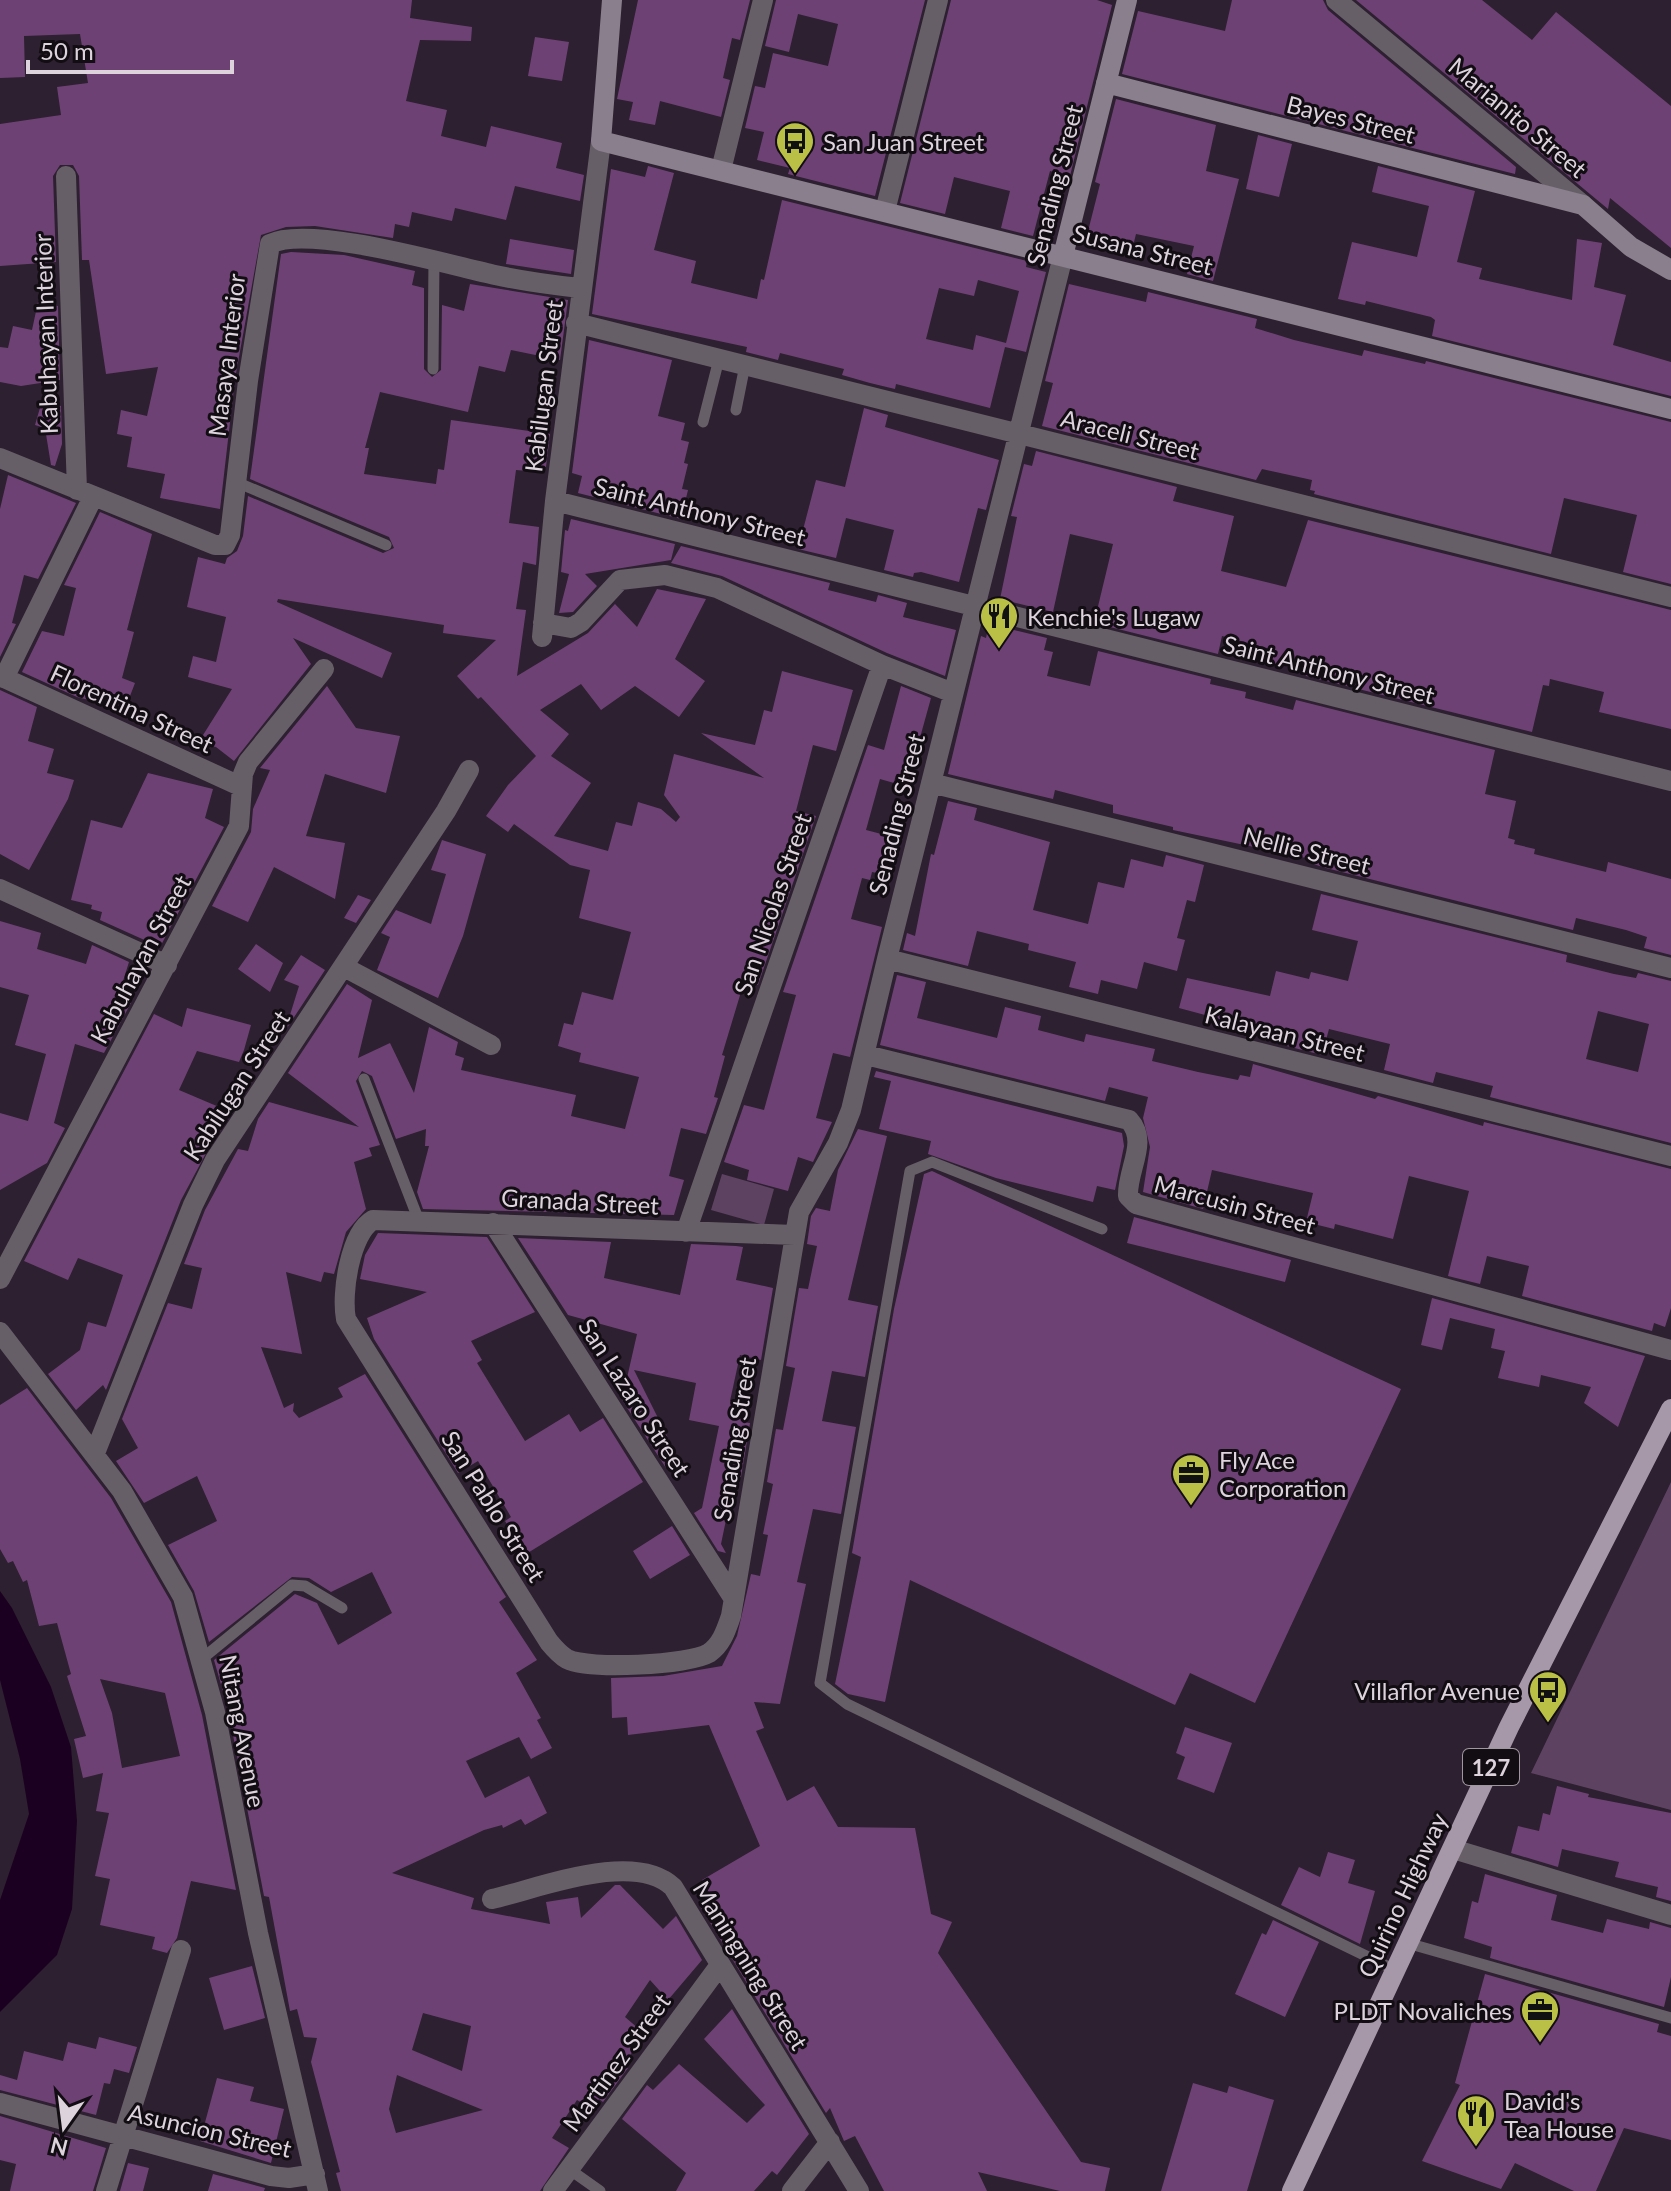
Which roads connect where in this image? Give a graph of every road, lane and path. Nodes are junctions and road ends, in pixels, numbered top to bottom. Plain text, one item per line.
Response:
1 (612, 0) edge
2 (763, 0) edge
3 (938, 0) edge
4 (1127, 0) edge
5 (1336, 0) edge
6 (1106, 83) junction
7 (601, 141) junction
8 (721, 170) junction
9 (66, 176) dead end
10 (1583, 205) junction
11 (885, 211) junction
12 (1063, 256) junction
13 (434, 259) junction
14 (1671, 270) edge
15 (580, 288) junction
16 (576, 323) junction
17 (719, 359) junction
18 (745, 365) junction
19 (433, 369) dead end
20 (1671, 409) edge
21 (736, 410) dead end
22 (703, 422) dead end
23 (1019, 433) junction
24 (0, 458) edge
25 (236, 482) junction
26 (85, 494) junction
27 (555, 501) junction
28 (386, 545) dead end
29 (1671, 597) edge
30 (975, 607) junction
31 (882, 665) junction
32 (324, 669) dead end
33 (2, 677) edge
34 (953, 693) junction
35 (469, 770) dead end
36 (1671, 781) edge
37 (931, 783) junction
38 (242, 787) junction
39 (0, 889) edge
40 (887, 959) junction
41 (167, 965) junction
42 (344, 967) junction
43 (1671, 968) edge
44 (491, 1045) dead end
45 (866, 1055) junction
46 (364, 1079) dead end
47 (1671, 1156) edge
48 (419, 1221) junction
49 (493, 1223) junction
50 (364, 1225) joint
51 (1102, 1229) dead end
52 (686, 1232) junction
53 (794, 1235) junction
54 (0, 1279) edge
55 (0, 1332) edge
56 (1671, 1350) edge
57 (1671, 1409) edge
58 (95, 1453) junction
59 (734, 1599) junction
60 (342, 1608) dead end
61 (724, 1637) joint
62 (203, 1658) junction
63 (1453, 1849) junction
64 (492, 1899) dead end
65 (1671, 1915) edge
66 (1407, 1943) junction
67 (181, 1950) dead end
68 (720, 1965) junction
69 (1395, 1970) junction
70 (1671, 2018) edge
71 (0, 2103) edge
72 (121, 2136) junction
73 (830, 2142) junction
74 (569, 2169) junction
75 (317, 2182) edge
76 (288, 2185) edge
77 (106, 2191) edge
78 (553, 2191) edge
79 (600, 2191) edge
80 (792, 2191) edge
81 (859, 2191) edge
82 (1292, 2191) edge

1 - 7 street
2 - 8 street
3 - 11 street
4 - 6 street, Senading Street
5 - 10 street, Marianito Street
6 - 10 street, Bayes Street
6 - 12 street, Senading Street
7 - 8 street, Susana Street
7 - 15 street, Kabilugan Street
8 - 11 street, Susana Street
9 - 26 street, Kabuhayan Interior
10 - 14 street, Marianito Street
11 - 12 street, Susana Street
12 - 20 street, Susana Street
12 - 23 street, Senading Street
13 - 15 street, Masaya Interior
13 - 19 lane
13 - 25 street, Masaya Interior
15 - 16 street, Kabilugan Street
16 - 17 street, Araceli Street
16 - 27 street, Kabilugan Street
17 - 18 street, Araceli Street
17 - 22 lane
18 - 21 lane
18 - 23 street, Araceli Street
23 - 29 street, Araceli Street
23 - 30 street, Senading Street
24 - 26 street, Masaya Interior
25 - 26 street, Masaya Interior
25 - 28 lane
26 - 33 street, Kabuhayan Interior
27 - 30 street, Saint Anthony Street
27 - 31 street, Kabilugan Street
30 - 34 street, Senading Street
30 - 36 street, Saint Anthony Street
31 - 34 street
31 - 52 street, San Nicolas Street
32 - 38 street, Kabuhayan Street
33 - 38 street, Florentina Street
34 - 37 street, Senading Street
35 - 42 street, Kabilugan Street
37 - 40 street, Senading Street
37 - 43 street, Nellie Street
38 - 41 street, Kabuhayan Street
39 - 41 street
40 - 45 street, Senading Street
40 - 47 street, Kalayaan Street
41 - 54 street, Kabuhayan Street
42 - 44 street
42 - 58 street, Kabilugan Street
45 - 53 street, Senading Street
45 - 56 street, Marcusin Street
46 - 48 lane
48 - 49 street, Granada Street
48 - 50 street, Granada Street
49 - 52 street, Granada Street
49 - 59 street, San Lazaro Street
50 - 61 street, San Pablo Street
51 - 69 lane
52 - 53 street, Granada Street
53 - 59 street, Senading Street
55 - 58 street, Nitang Avenue
57 - 63 main road, Quirino Highway / 127
58 - 62 street, Nitang Avenue
59 - 61 street, Senading Street
60 - 62 lane
62 - 75 street, Nitang Avenue
63 - 65 street
63 - 66 main road, Quirino Highway / 127
64 - 68 street, Maningning Street
66 - 69 main road, Quirino Highway / 127
66 - 70 lane
67 - 72 street
68 - 73 street, Maningning Street
68 - 74 street, Martinez Street
69 - 82 main road, Quirino Highway / 127
71 - 72 street, Asuncion Street
72 - 76 street, Asuncion Street
72 - 77 street
73 - 80 street
73 - 81 street, Maningning Street
74 - 78 street, Martinez Street
74 - 79 lane
75 - 76 street, Asuncion Street

